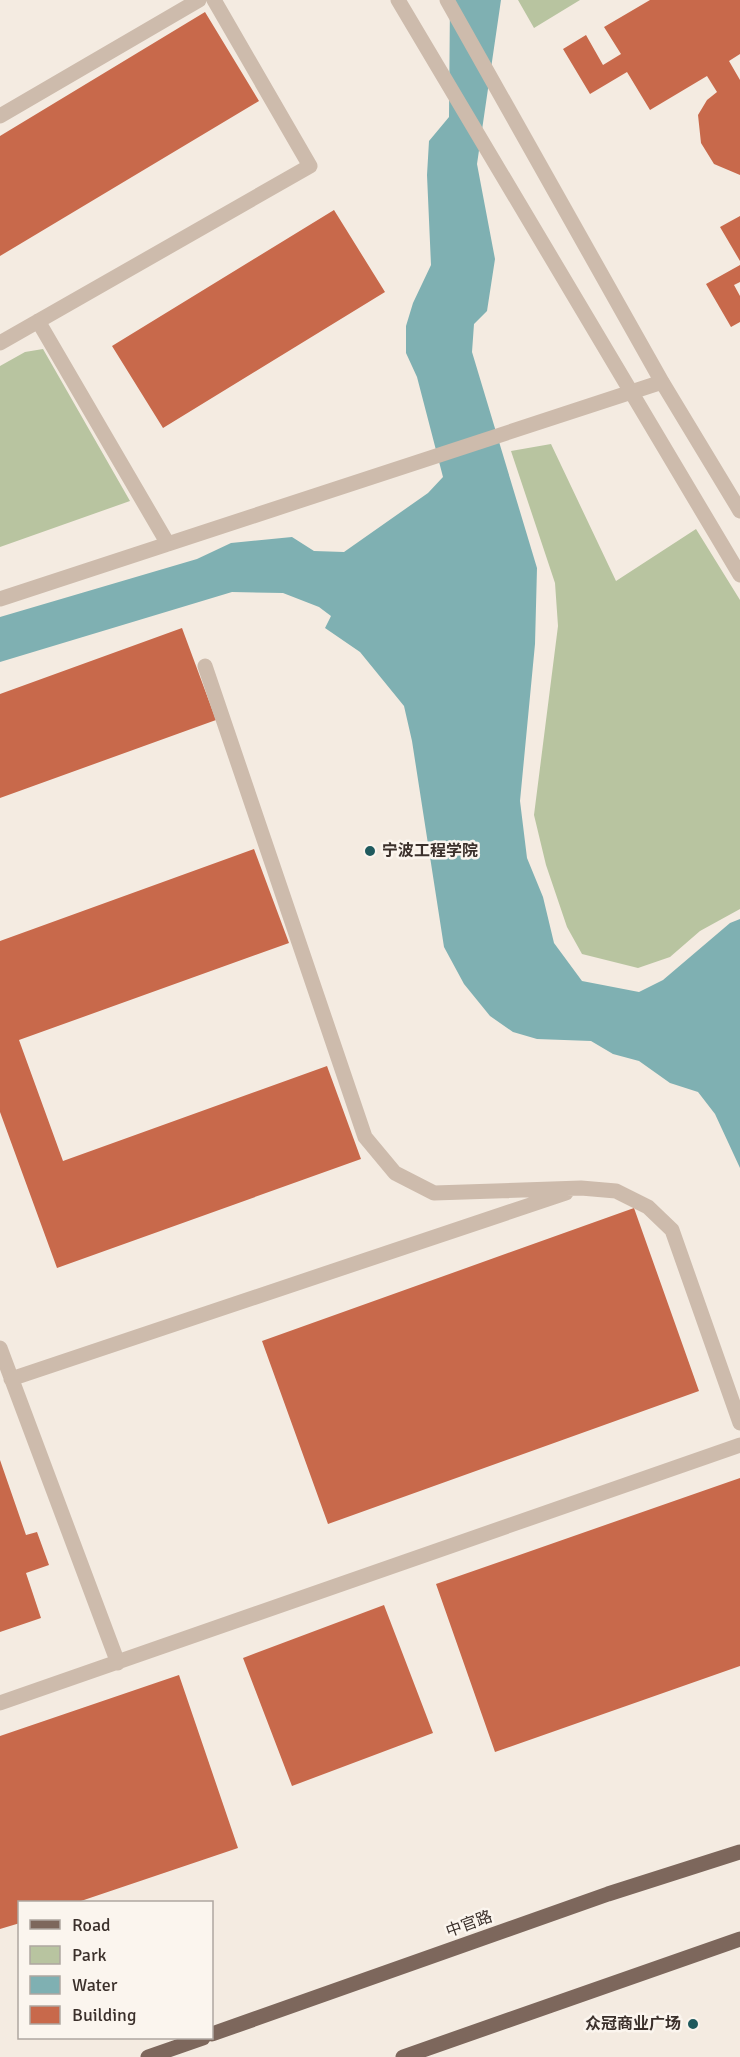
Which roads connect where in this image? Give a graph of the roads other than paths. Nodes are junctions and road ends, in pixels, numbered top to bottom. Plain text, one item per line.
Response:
1 (199, 0) edge
2 (214, 0) edge
3 (398, 0) edge
4 (447, 0) edge
5 (0, 116) edge
6 (38, 321) junction
7 (0, 343) edge
8 (662, 382) junction
9 (630, 393) junction
10 (740, 511) edge
11 (168, 544) junction
12 (740, 575) edge
13 (0, 599) edge
14 (205, 666) dead end
15 (582, 1188) junction
16 (0, 1348) edge
17 (11, 1379) junction
18 (740, 1423) edge
19 (740, 1445) edge
20 (118, 1662) junction
21 (0, 1703) edge
22 (740, 1852) edge
23 (740, 1939) edge
24 (213, 2034) edge
25 (198, 2039) edge
26 (148, 2057) edge
27 (403, 2057) edge

1 - 5 lane
2 - 6 lane
3 - 9 lane
4 - 8 lane
6 - 7 lane
6 - 11 lane
8 - 9 lane
8 - 10 lane
9 - 11 lane
9 - 12 lane
11 - 13 lane
14 - 15 lane
15 - 17 lane
15 - 18 lane
16 - 17 lane
17 - 20 lane
19 - 20 lane
20 - 21 lane
22 - 24 main road, 中官路
23 - 27 main road
25 - 26 main road

